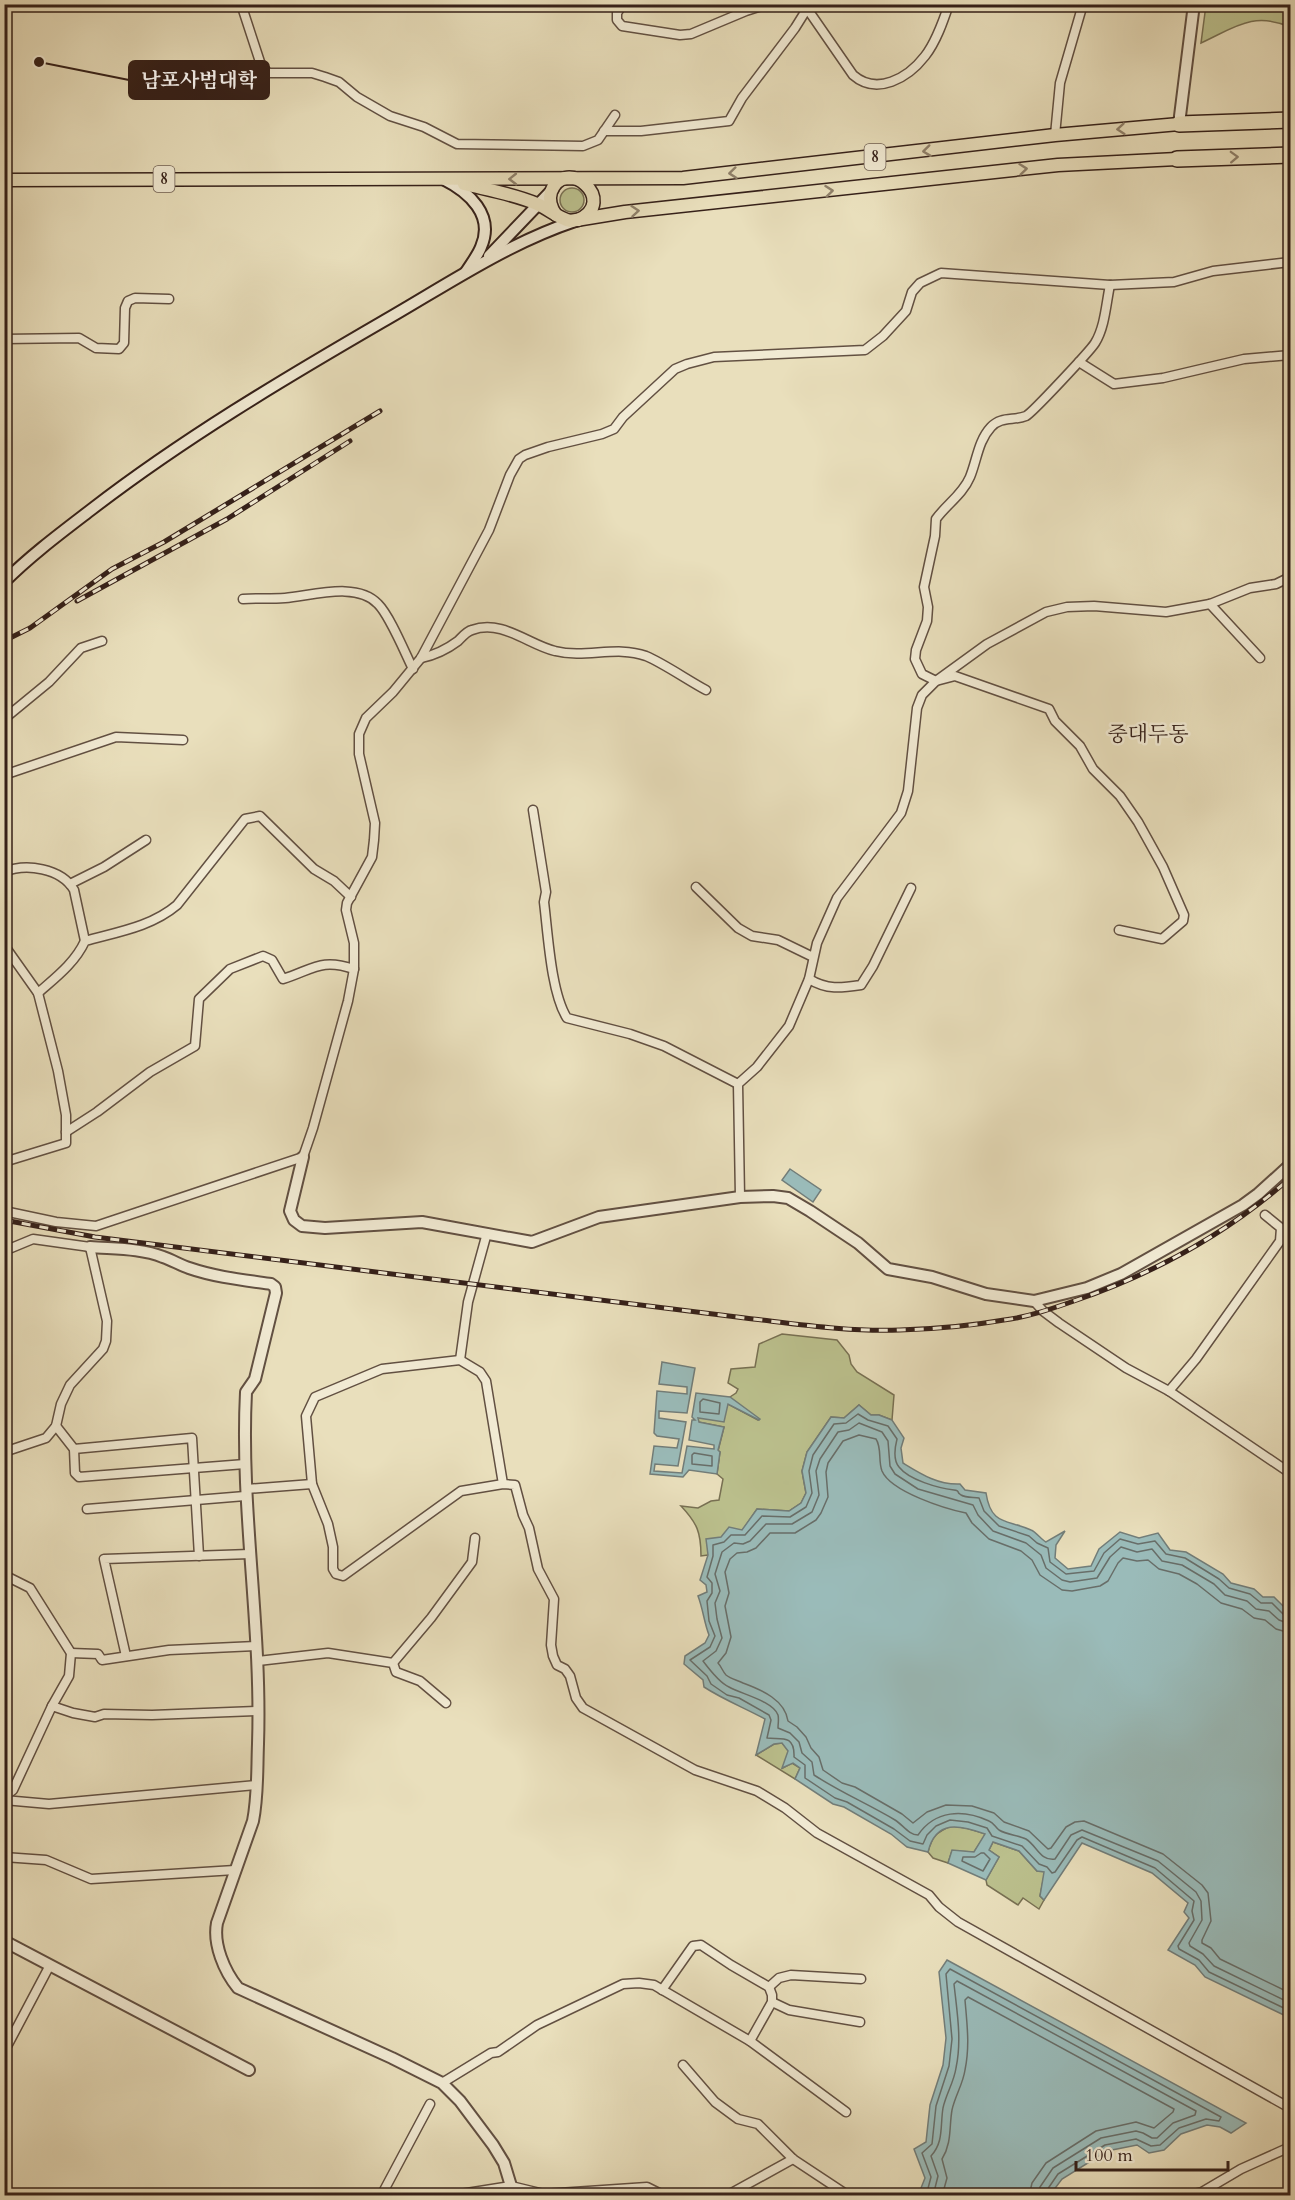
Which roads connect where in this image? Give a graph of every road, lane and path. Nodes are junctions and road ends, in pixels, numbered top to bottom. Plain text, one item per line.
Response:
1 (239, 4) edge
2 (623, 4) edge
3 (768, 4) edge
4 (948, 4) edge
5 (1083, 4) edge
6 (1194, 4) edge
7 (807, 6) edge
8 (615, 116) dead end
9 (1290, 120) edge
10 (1179, 124) junction
11 (604, 131) junction
12 (1055, 135) junction
13 (1290, 155) edge
14 (1177, 159) joint
15 (571, 178) junction
16 (442, 179) junction
17 (4, 180) edge
18 (553, 188) junction
19 (539, 205) junction
20 (557, 216) junction
21 (577, 220) junction
22 (1290, 262) edge
23 (480, 265) junction
24 (464, 274) junction
25 (1110, 285) junction
26 (168, 299) dead end
27 (4, 339) edge
28 (1290, 355) edge
29 (1079, 362) junction
30 (1290, 578) edge
31 (4, 582) edge
32 (243, 599) dead end
33 (1210, 604) junction
34 (102, 641) dead end
35 (421, 658) junction
36 (1260, 658) dead end
37 (413, 669) junction
38 (936, 681) junction
39 (706, 690) dead end
40 (4, 718) edge
41 (183, 740) dead end
42 (4, 775) edge
43 (533, 810) dead end
44 (146, 840) dead end
45 (4, 872) edge
46 (70, 884) junction
47 (696, 887) dead end
48 (911, 888) dead end
49 (351, 897) junction
50 (1119, 930) dead end
51 (85, 941) junction
52 (4, 945) edge
53 (813, 957) junction
54 (354, 969) junction
55 (809, 979) junction
56 (38, 993) junction
57 (738, 1084) junction
58 (66, 1132) junction
59 (303, 1157) junction
60 (4, 1162) edge
61 (1290, 1165) edge
62 (740, 1197) junction
63 (4, 1211) edge
64 (1265, 1215) dead end
65 (488, 1233) junction
66 (90, 1247) junction
67 (4, 1251) edge
68 (1034, 1301) junction
69 (460, 1360) junction
70 (1169, 1391) junction
71 (56, 1426) junction
72 (74, 1449) junction
73 (4, 1452) edge
74 (245, 1464) junction
75 (194, 1467) junction
76 (1290, 1473) edge
77 (312, 1484) junction
78 (503, 1484) junction
79 (246, 1493) junction
80 (196, 1500) junction
81 (87, 1509) dead end
82 (475, 1538) dead end
83 (250, 1554) junction
84 (199, 1556) junction
85 (4, 1575) edge
86 (256, 1646) junction
87 (71, 1653) junction
88 (126, 1656) junction
89 (258, 1661) junction
90 (393, 1663) junction
91 (446, 1703) dead end
92 (52, 1706) junction
93 (259, 1711) junction
94 (257, 1785) junction
95 (4, 1798) edge
96 (4, 1857) edge
97 (235, 1870) junction
98 (4, 1941) edge
99 (50, 1965) junction
100 (861, 1979) dead end
101 (769, 1987) junction
102 (662, 1990) junction
103 (772, 2002) junction
104 (860, 2022) dead end
105 (750, 2041) junction
106 (4, 2052) edge
107 (683, 2065) dead end
108 (249, 2070) dead end
109 (442, 2083) junction
110 (430, 2104) dead end
111 (1290, 2108) edge
112 (846, 2112) dead end
113 (1290, 2147) edge
114 (793, 2159) junction
115 (511, 2186) junction
116 (1202, 2194) edge
117 (664, 2195) edge
118 (381, 2196) edge
119 (448, 2196) edge
120 (726, 2196) edge
121 (849, 2196) edge
122 (1185, 2196) edge

1 - 11 street
2 - 3 street
4 - 7 street
5 - 12 street
6 - 10 street
7 - 11 street
8 - 11 street
9 - 10 highway, 8
10 -> 12 main road, 8
12 -> 15 main road, 8
14 -> 13 highway, 8
21 -> 14 main road, 8
15 -> 16 main road, 8
15 - 18 main road
15 - 21 main road
16 - 17 main road, 8
16 - 19 main road, 8
16 - 24 street
18 - 19 street
18 - 20 main road
19 - 20 main road, 8
19 - 23 street
20 - 21 main road
21 - 23 street
22 - 25 street
23 - 24 street
24 - 31 street
25 - 29 street
25 - 35 street
26 - 27 street
28 - 29 street
29 - 38 street
30 - 33 street
32 - 37 street
33 - 36 street
33 - 38 street
34 - 40 street
35 - 37 street
35 - 39 street
37 - 49 street
38 - 50 street
38 - 53 street
41 - 42 street
43 - 57 street
44 - 46 street
45 - 46 street
46 - 51 street
47 - 53 street
48 - 55 street
49 - 51 street
49 - 54 street
51 - 56 street
52 - 56 street
53 - 55 street
54 - 58 street
54 - 59 street
55 - 57 street
56 - 58 street
57 - 62 street
58 - 60 street
59 - 63 street
59 - 65 street
61 - 68 street
62 - 65 street
62 - 68 street
64 - 70 street
65 - 69 street
66 - 67 street
66 - 71 street
66 - 74 street
68 - 70 street
69 - 77 street
69 - 78 street
70 - 76 street
71 - 72 street
71 - 73 street
72 - 75 street
72 - 75 street
74 - 75 street
74 - 79 street
75 - 80 street
77 - 78 street
77 - 79 street
78 - 111 street
79 - 80 street
79 - 83 street
80 - 81 street
80 - 84 street
82 - 90 street
83 - 84 street
83 - 86 street
84 - 88 street
85 - 87 street
86 - 88 street
86 - 89 street
87 - 88 street
87 - 92 street
89 - 90 street
89 - 93 street
90 - 91 street
92 - 93 street
92 - 95 street
93 - 94 street
94 - 95 street
94 - 97 street
96 - 97 street
97 - 109 street
98 - 99 street
99 - 106 street
99 - 108 street
100 - 101 street
101 - 102 street
101 - 103 street
102 - 105 street
102 - 109 street
103 - 104 street
103 - 105 street
105 - 112 street
107 - 114 street
109 - 115 street
110 - 118 street
113 - 116 street
114 - 120 street
114 - 121 street
115 - 117 street
115 - 119 street
116 - 122 street

